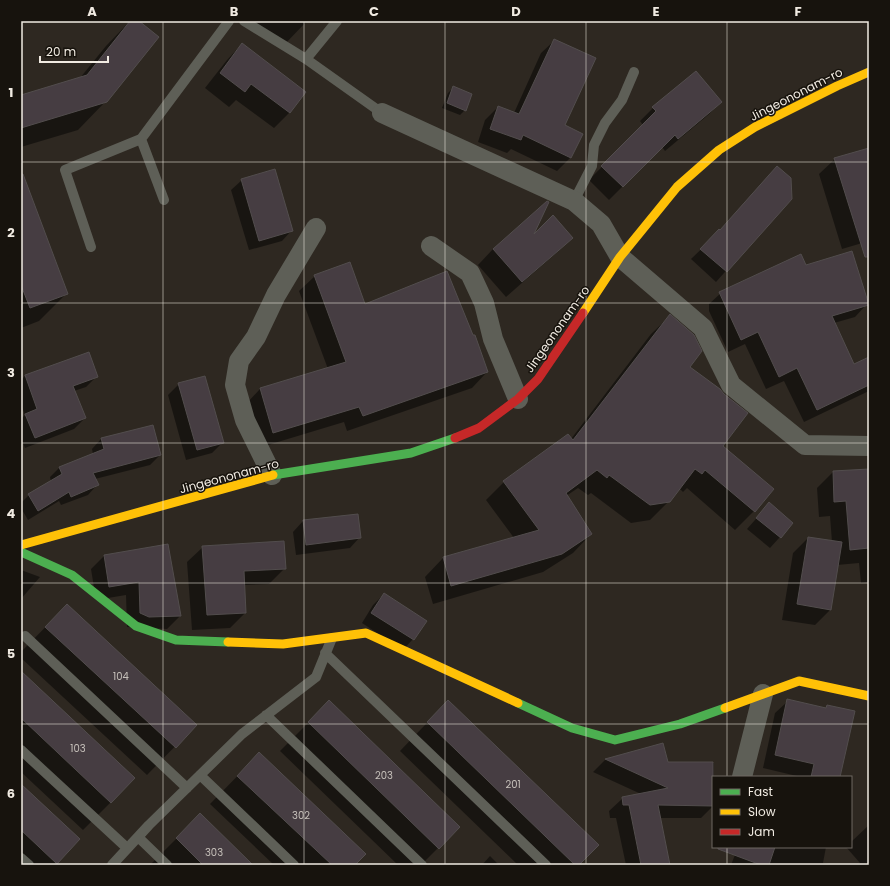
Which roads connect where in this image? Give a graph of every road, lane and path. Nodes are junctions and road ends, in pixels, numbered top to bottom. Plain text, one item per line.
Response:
1 (229, 21) edge
2 (244, 21) edge
3 (337, 21) edge
4 (306, 59) junction
5 (634, 72) dead end
6 (869, 72) edge
7 (382, 113) joint
8 (141, 139) junction
9 (164, 200) dead end
10 (574, 201) junction
11 (316, 228) dead end
12 (431, 246) dead end
13 (91, 247) dead end
14 (620, 257) junction
15 (518, 399) junction
16 (869, 446) edge
17 (272, 475) junction
18 (21, 545) edge
19 (21, 552) edge
20 (25, 636) dead end
21 (332, 638) junction
22 (326, 653) junction
23 (763, 694) junction
24 (869, 696) edge
25 (266, 716) junction
26 (21, 750) edge
27 (200, 775) junction
28 (742, 776) edge
29 (187, 788) junction
30 (138, 837) junction
31 (127, 848) junction
32 (21, 858) edge
33 (29, 865) edge
34 (112, 865) edge
35 (167, 865) edge
36 (294, 865) edge
37 (422, 865) edge
38 (546, 865) edge

1 - 8 lane
2 - 4 lane
3 - 4 lane
4 - 7 lane
5 - 10 lane
6 - 14 main road, Jingeononam-ro
7 - 10 street
8 - 9 lane
8 - 13 lane
10 - 14 street
11 - 17 street
12 - 15 street
14 - 15 main road, Jingeononam-ro
14 - 16 street
15 - 17 main road, Jingeononam-ro
17 - 18 main road, Jingeononam-ro
19 - 21 main road
20 - 29 lane
21 - 22 lane
21 - 23 main road
22 - 25 lane
22 - 38 lane
23 - 24 main road
23 - 28 street
25 - 27 lane
25 - 37 lane
26 - 31 lane
27 - 29 lane
27 - 36 lane
29 - 30 lane
30 - 31 lane
30 - 35 lane
31 - 34 lane
32 - 33 lane

